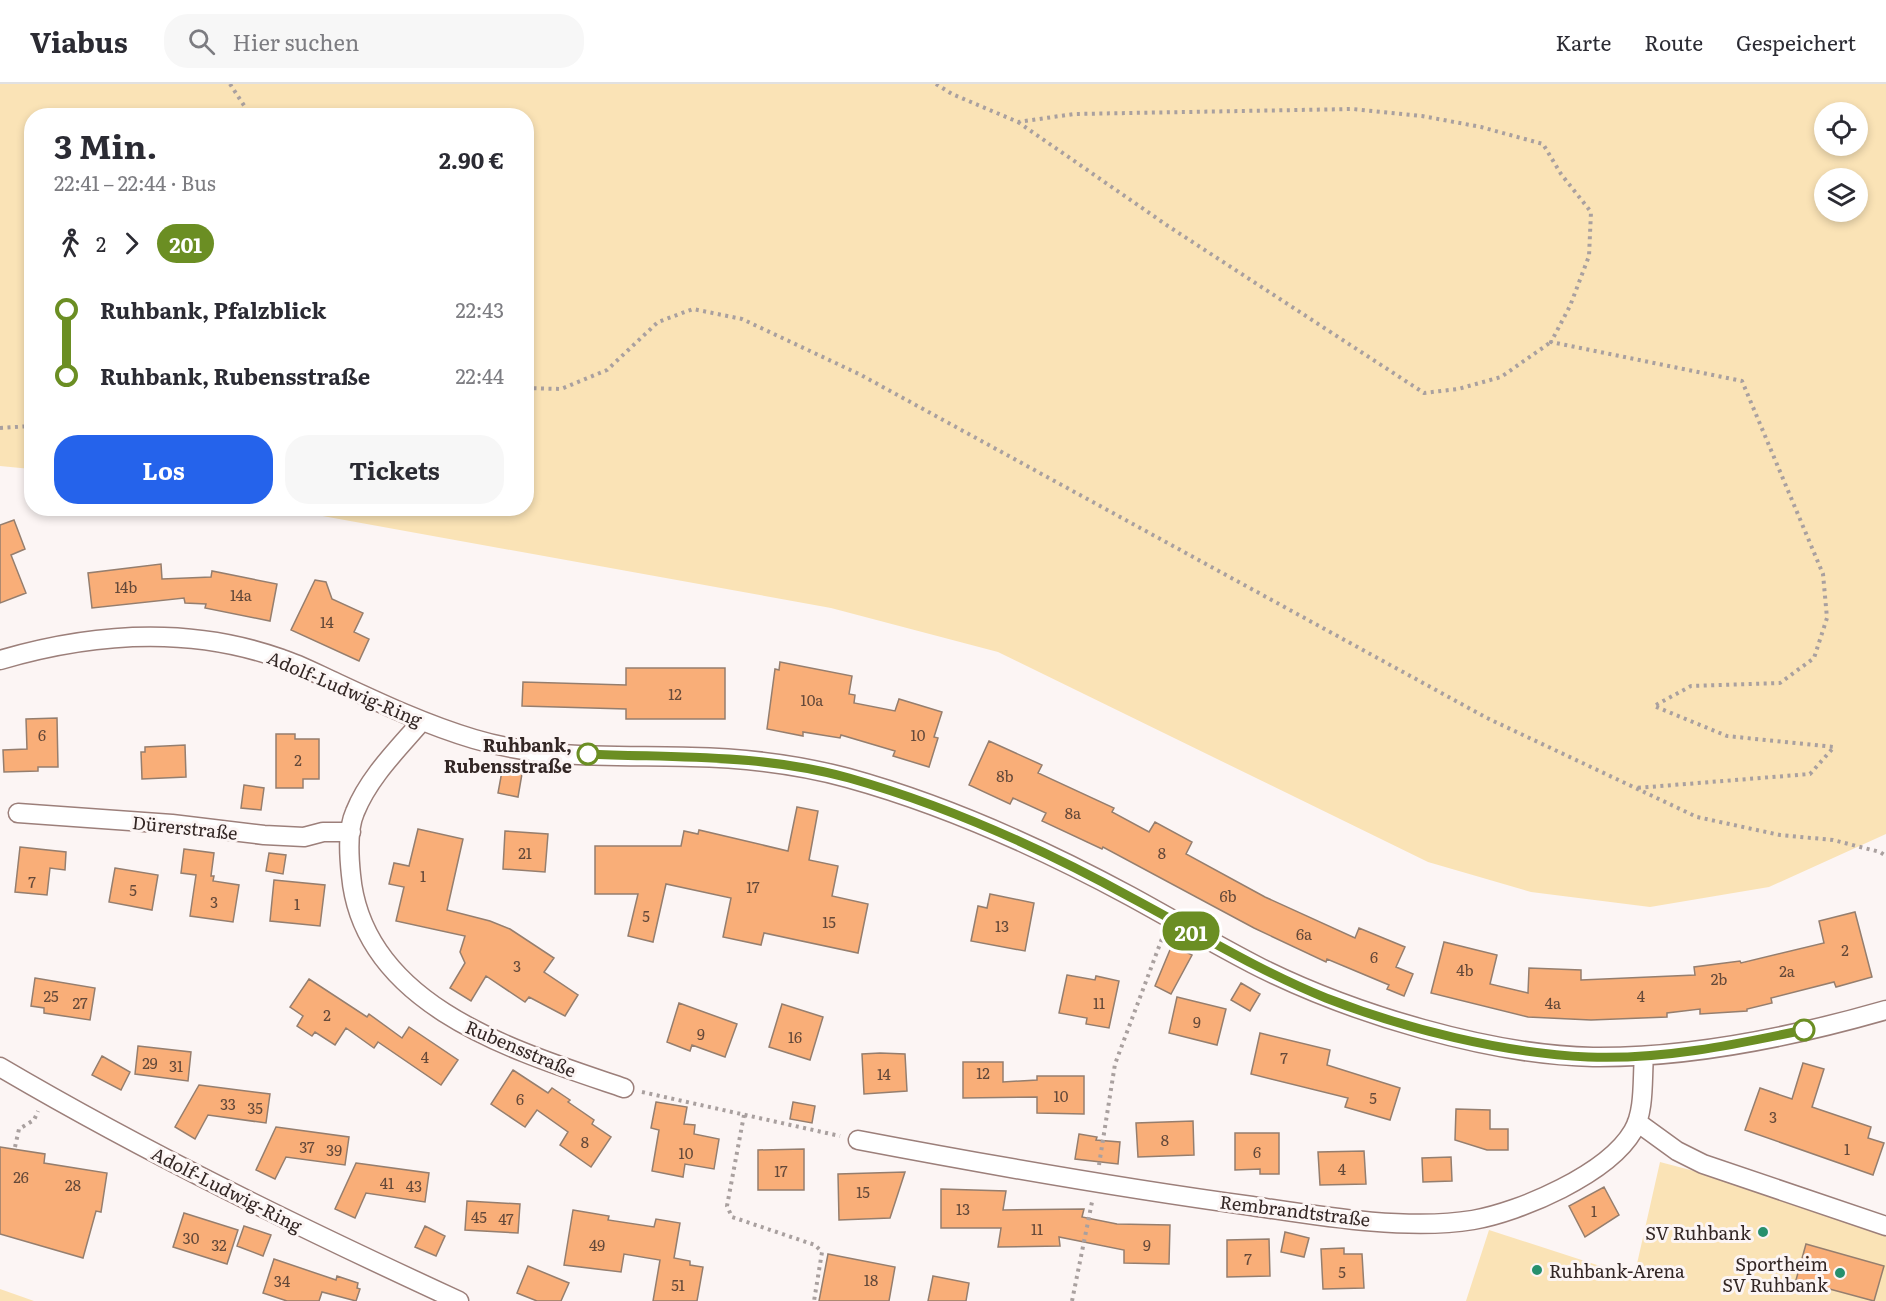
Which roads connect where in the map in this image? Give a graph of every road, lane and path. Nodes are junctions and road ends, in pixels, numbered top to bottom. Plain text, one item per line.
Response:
1 (230, 84) edge
2 (936, 84) edge
3 (246, 108) edge
4 (1018, 122) junction
5 (1551, 342) junction
6 (534, 388) edge
7 (24, 426) edge
8 (0, 428) edge
9 (0, 660) edge
10 (422, 721) junction
11 (1636, 789) junction
12 (18, 813) dead end
13 (351, 832) junction
14 (1886, 856) edge
15 (1169, 919) junction
16 (1886, 1010) edge
17 (1644, 1056) junction
18 (0, 1067) edge
19 (624, 1088) joint
20 (48, 1095) junction
21 (744, 1115) junction
22 (1637, 1122) junction
23 (858, 1140) joint
24 (15, 1147) dead end
25 (1096, 1183) junction
26 (1886, 1226) edge
27 (459, 1301) edge
28 (814, 1301) edge
29 (1072, 1301) edge

1 - 3 path
2 - 4 path
4 - 5 path
4 - 5 path
5 - 11 path
6 - 11 path
7 - 8 path
9 - 10 street, Adolf-Ludwig-Ring
10 - 13 street, Rubensstraße
10 - 15 street, Adolf-Ludwig-Ring
11 - 14 path
12 - 13 street, Dürerstraße
13 - 19 street, Rubensstraße
15 - 17 street, Adolf-Ludwig-Ring
15 - 25 path
16 - 17 street, Adolf-Ludwig-Ring
17 - 22 street, Rembrandtstraße
18 - 20 street, Adolf-Ludwig-Ring
19 - 21 path
20 - 24 path
20 - 27 street, Adolf-Ludwig-Ring
21 - 23 path
21 - 28 path
22 - 25 street, Rembrandtstraße
22 - 26 street
23 - 25 street, Rembrandtstraße
25 - 29 path

